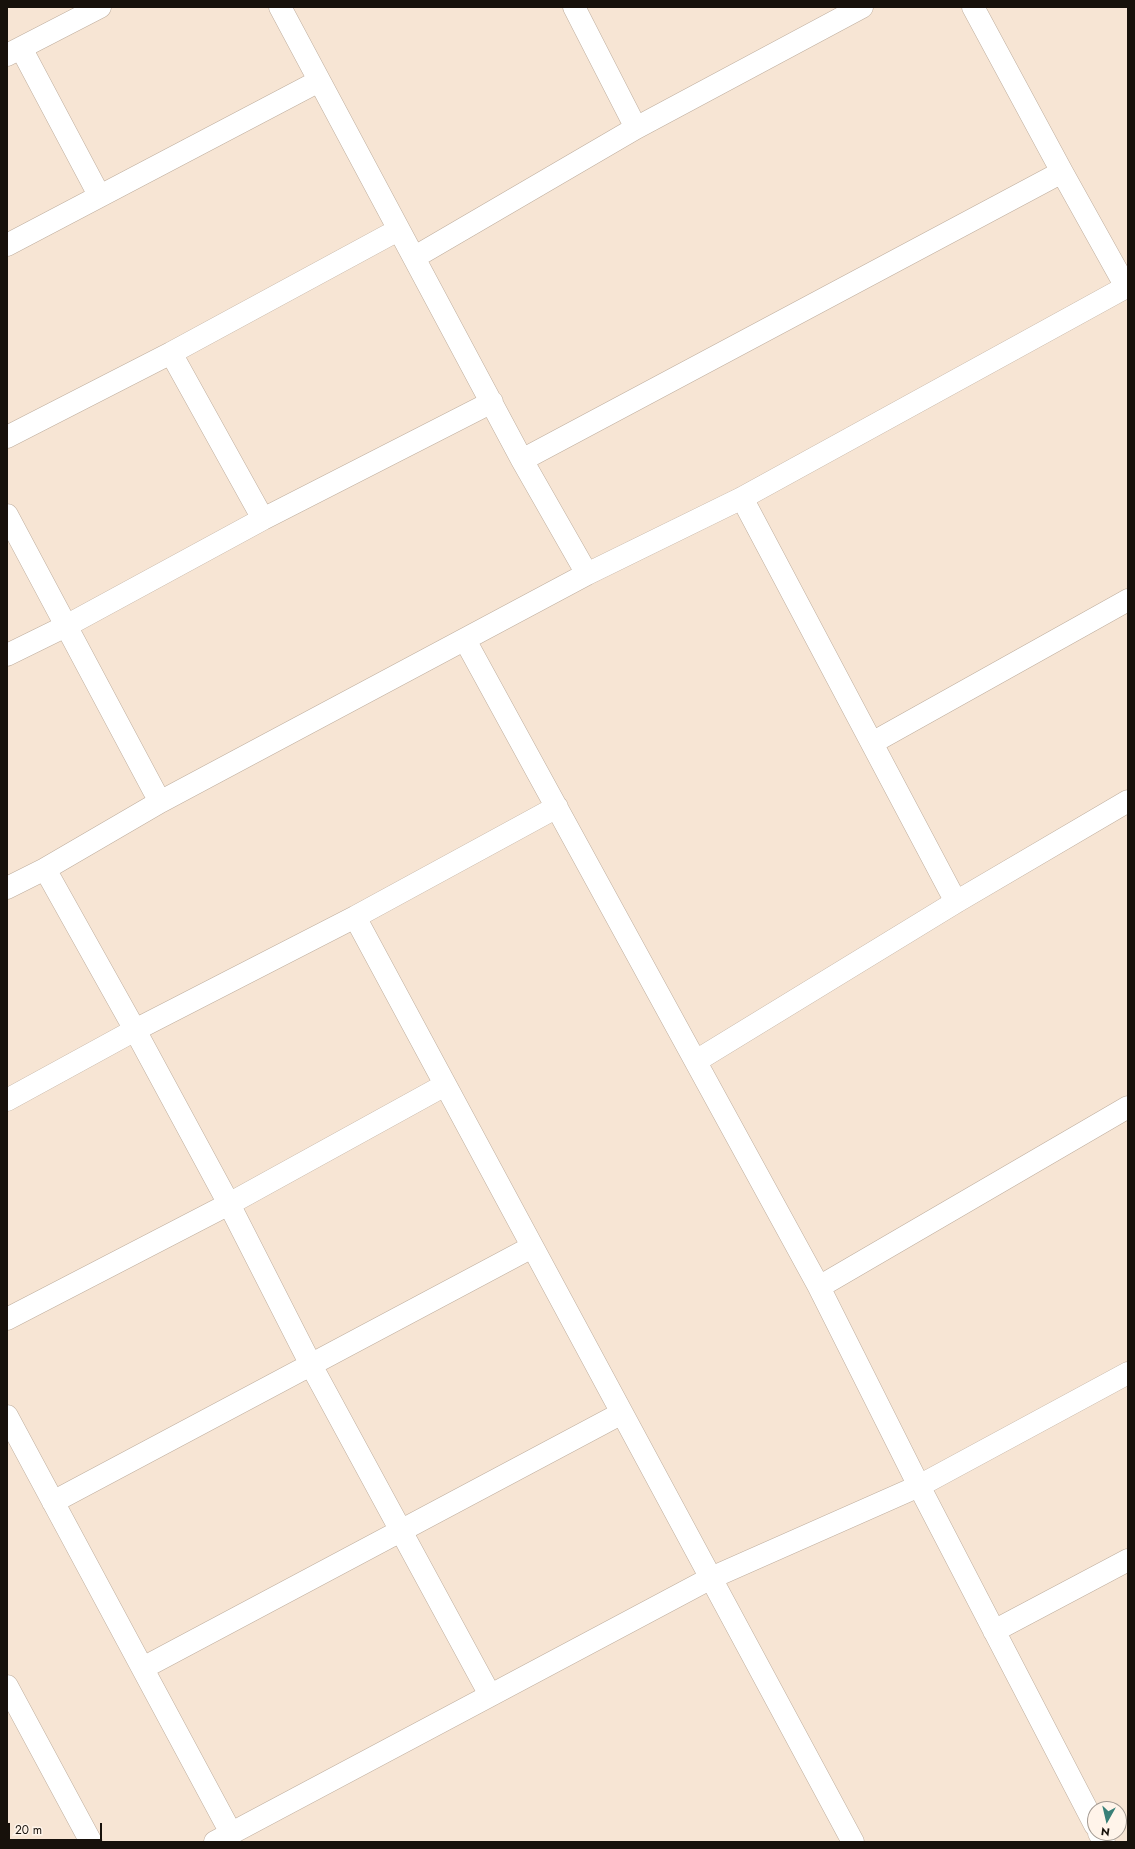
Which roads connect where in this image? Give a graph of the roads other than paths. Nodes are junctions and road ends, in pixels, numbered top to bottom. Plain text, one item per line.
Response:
1 (100, 7) edge
2 (280, 7) edge
3 (574, 7) edge
4 (862, 7) edge
5 (974, 7) edge
6 (14, 51) edge
7 (319, 81) junction
8 (636, 128) junction
9 (1062, 172) junction
10 (99, 195) junction
11 (398, 230) junction
12 (7, 245) edge
13 (415, 257) junction
14 (1127, 286) edge
15 (171, 353) junction
16 (492, 402) junction
17 (7, 437) edge
18 (522, 460) junction
19 (742, 498) junction
20 (7, 515) edge
21 (263, 519) junction
22 (587, 574) junction
23 (1128, 600) edge
24 (66, 626) junction
25 (465, 640) junction
26 (7, 655) edge
27 (872, 743) junction
28 (1128, 801) edge
29 (160, 802) junction
30 (558, 807) junction
31 (44, 869) junction
32 (7, 888) edge
33 (956, 902) junction
34 (355, 917) junction
35 (135, 1030) junction
36 (696, 1062) junction
37 (445, 1085) junction
38 (7, 1100) edge
39 (1128, 1107) edge
40 (229, 1204) junction
41 (532, 1247) junction
42 (819, 1287) junction
43 (7, 1319) edge
44 (311, 1365) junction
45 (1128, 1373) edge
46 (622, 1413) junction
47 (7, 1416) edge
48 (919, 1486) junction
49 (53, 1502) junction
50 (402, 1531) junction
51 (1128, 1560) edge
52 (711, 1578) junction
53 (994, 1632) junction
54 (143, 1668) junction
55 (7, 1686) edge
56 (490, 1695) junction
57 (1087, 1810) edge
58 (223, 1838) edge
59 (91, 1842) edge
60 (853, 1842) edge

1 - 6 street
2 - 7 street
3 - 8 street
4 - 8 street
5 - 9 street
6 - 10 street
7 - 10 street
7 - 11 street
8 - 13 street
9 - 14 street
9 - 18 street
10 - 12 street
11 - 13 street
11 - 15 street
13 - 16 street
14 - 19 street
15 - 17 street
15 - 21 street
16 - 18 street
16 - 21 street
18 - 22 street
19 - 22 street
19 - 27 street
20 - 24 street
21 - 24 street
22 - 25 street
23 - 27 street
24 - 26 street
24 - 29 street
25 - 29 street
25 - 30 street
27 - 33 street
28 - 33 street
29 - 31 street
30 - 34 street
30 - 36 street
31 - 32 street
31 - 35 street
33 - 36 street
34 - 35 street
34 - 37 street
35 - 38 street
35 - 40 street
36 - 42 street
37 - 40 street
37 - 41 street
39 - 42 street
40 - 43 street
40 - 44 street
41 - 44 street
41 - 46 street
42 - 48 street
44 - 49 street
44 - 50 street
45 - 48 street
46 - 50 street
46 - 52 street
47 - 49 street
48 - 52 street
48 - 53 street
49 - 54 street
50 - 54 street
50 - 56 street
51 - 53 street
52 - 56 street
52 - 60 street
53 - 57 street
54 - 58 street
55 - 59 street
56 - 58 street

